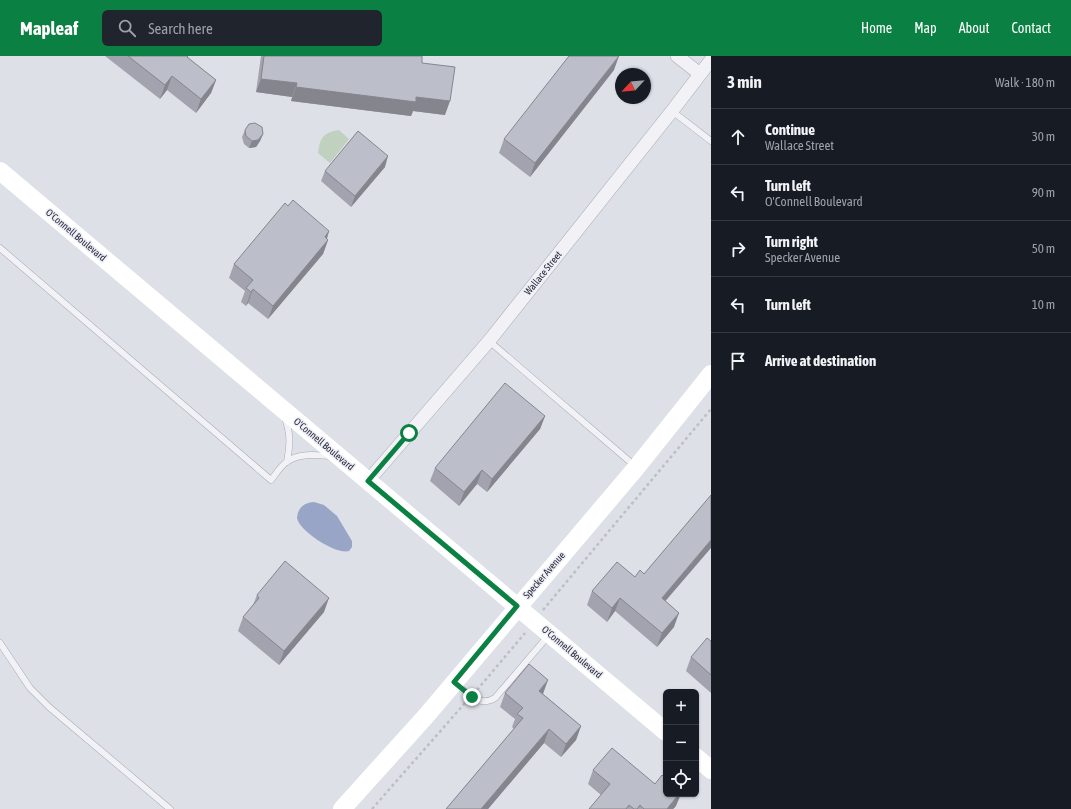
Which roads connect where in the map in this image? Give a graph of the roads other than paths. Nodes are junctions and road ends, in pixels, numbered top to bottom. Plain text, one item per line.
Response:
1 (677, 56) edge
2 (711, 60) edge
3 (700, 74) junction
4 (672, 111) junction
5 (711, 142) edge
6 (0, 171) edge
7 (0, 248) edge
8 (489, 341) junction
9 (711, 374) edge
10 (279, 406) junction
11 (340, 458) junction
12 (287, 462) junction
13 (636, 468) junction
14 (368, 481) junction
15 (517, 606) junction
16 (550, 634) junction
17 (0, 643) edge
18 (454, 682) junction
19 (663, 729) edge
20 (699, 760) edge
21 (711, 770) edge
22 (170, 809) edge
23 (342, 809) edge

1 - 3 street
2 - 3 street, Wallace Street
3 - 4 street, Wallace Street
4 - 5 lane
4 - 8 street, Wallace Street
6 - 10 main road, O'Connell Boulevard
7 - 12 lane
8 - 13 lane
8 - 14 street, Wallace Street
9 - 13 main road, Specker Avenue
10 - 11 main road, O'Connell Boulevard
10 - 12 lane
11 - 12 lane
11 - 14 main road, O'Connell Boulevard
13 - 15 main road, Specker Avenue
14 - 15 main road, O'Connell Boulevard
15 - 16 main road, O'Connell Boulevard
15 - 18 main road, Specker Avenue
16 - 18 lane
16 - 19 main road, O'Connell Boulevard
17 - 22 lane
18 - 23 main road, Specker Avenue
20 - 21 main road

